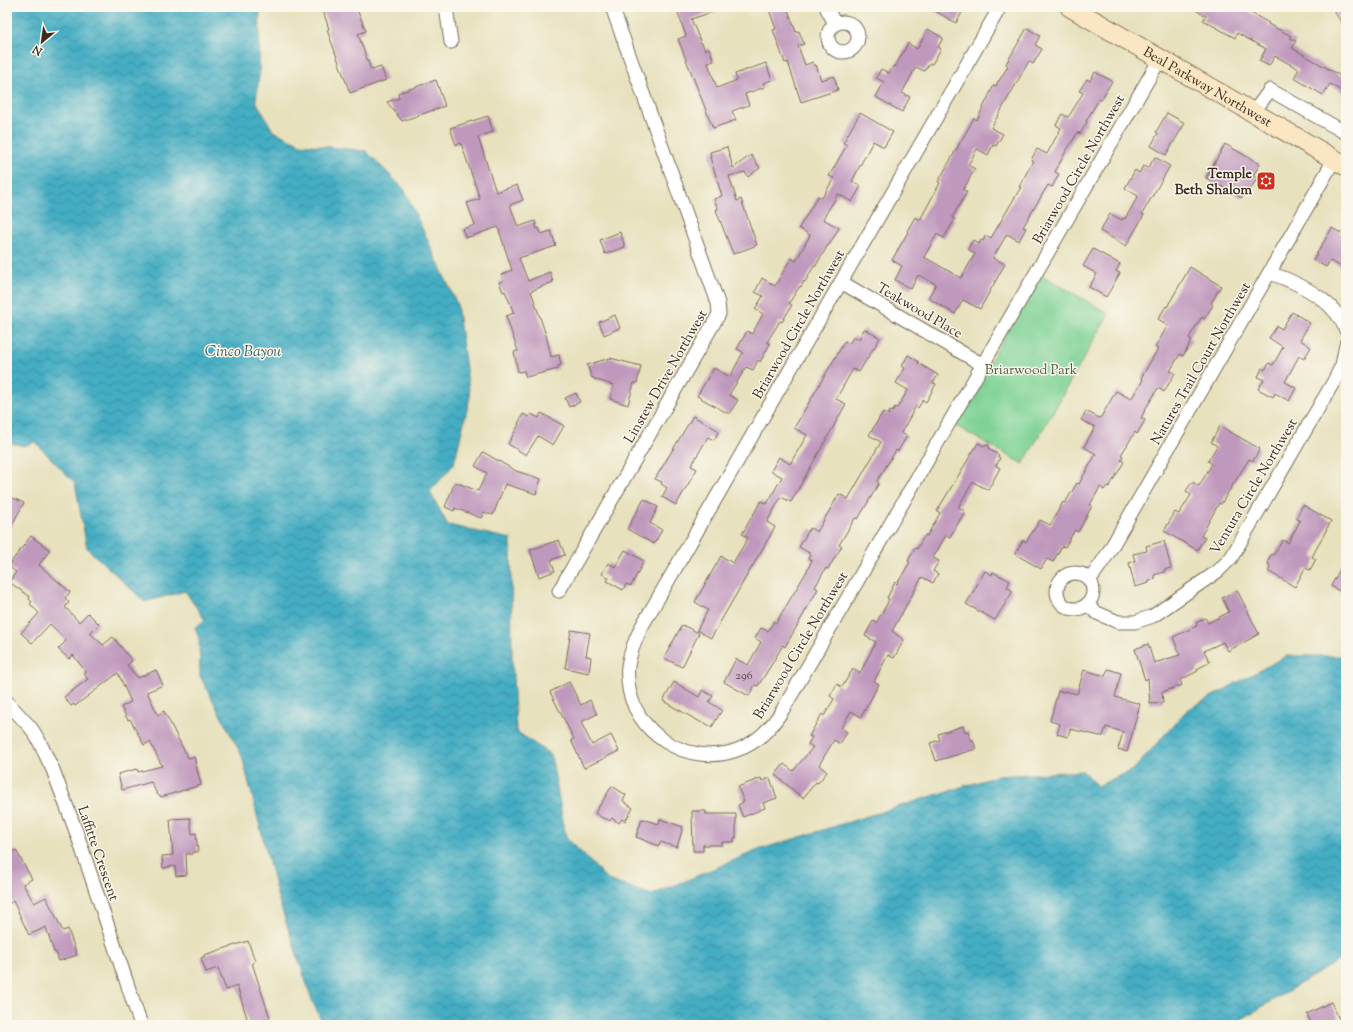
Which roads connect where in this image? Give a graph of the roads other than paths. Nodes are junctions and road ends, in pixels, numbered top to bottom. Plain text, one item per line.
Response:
1 (446, 7) edge
2 (612, 7) edge
3 (826, 7) edge
4 (1000, 7) edge
5 (1070, 7) edge
6 (835, 24) dead end
7 (451, 42) dead end
8 (1160, 59) junction
9 (1253, 113) junction
10 (1346, 133) edge
11 (1340, 163) edge
12 (1270, 273) junction
13 (840, 282) junction
14 (1346, 330) edge
15 (1346, 345) edge
16 (983, 365) junction
17 (1089, 579) junction
18 (559, 591) dead end
19 (1087, 606) junction
20 (7, 702) edge
21 (141, 1025) edge

1 - 7 street
2 - 18 street, Linstew Drive Northwest
3 - 6 street
4 - 13 street, Briarwood Circle Northwest
5 - 8 main road, Beal Parkway Northwest
8 - 9 main road, Beal Parkway Northwest
8 - 16 street, Briarwood Circle Northwest
9 - 10 street
9 - 11 main road, Beal Parkway Northwest
11 - 12 street, Natures Trail Court Northwest
12 - 14 street
12 - 17 street, Natures Trail Court Northwest
13 - 16 street, Teakwood Place
13 - 16 street, Briarwood Circle Northwest
15 - 19 street, Ventura Circle Northwest
17 - 19 street
17 - 19 street
20 - 21 street, Laffitte Crescent

